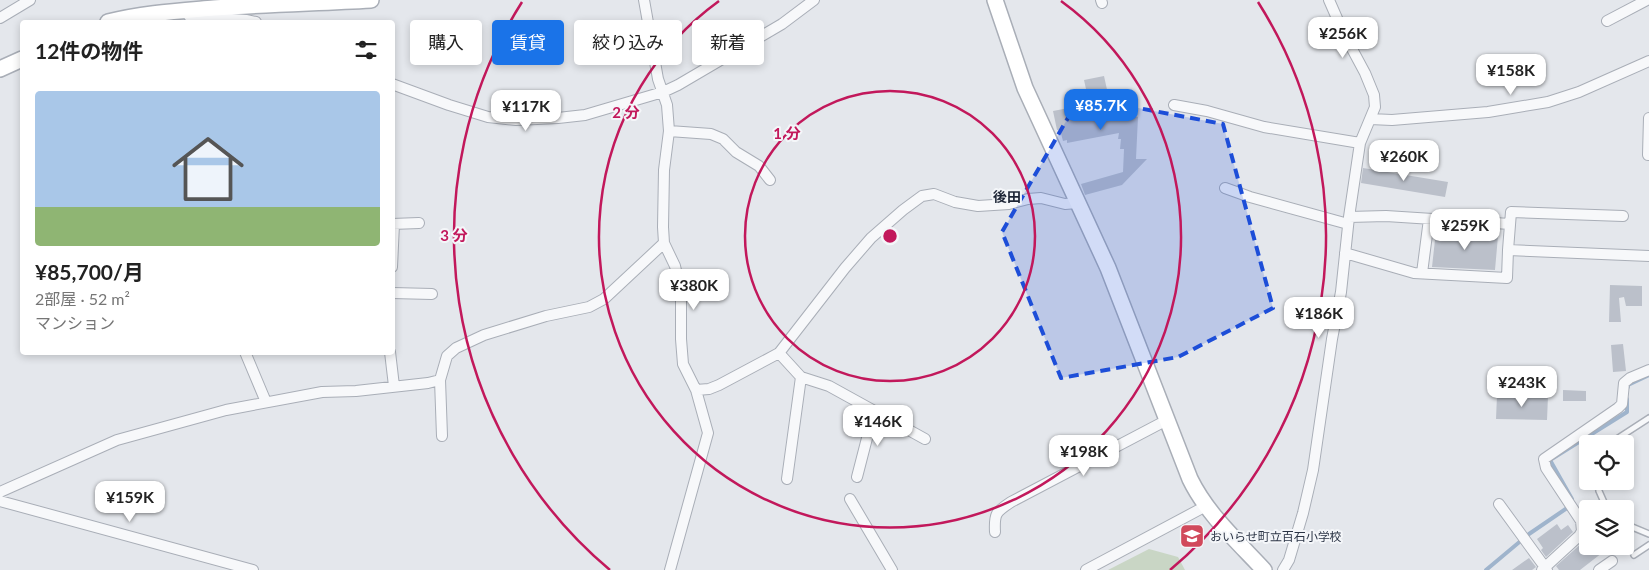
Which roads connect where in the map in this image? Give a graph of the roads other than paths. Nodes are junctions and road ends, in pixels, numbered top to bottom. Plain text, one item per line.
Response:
1 (30, 0) edge
2 (371, 0) edge
3 (644, 0) edge
4 (814, 0) edge
5 (995, 0) edge
6 (1329, 0) edge
7 (1647, 0) edge
8 (171, 12) junction
9 (0, 18) edge
10 (141, 19) edge
11 (246, 20) edge
12 (1606, 21) dead end
13 (20, 60) edge
14 (1649, 61) edge
15 (0, 69) edge
16 (395, 85) edge
17 (663, 92) junction
18 (1174, 105) dead end
19 (1649, 118) edge
20 (1370, 119) junction
21 (669, 131) junction
22 (1360, 143) junction
23 (1648, 155) edge
24 (770, 180) dead end
25 (1225, 188) dead end
26 (1077, 203) junction
27 (1622, 216) dead end
28 (1430, 219) junction
29 (1349, 220) junction
30 (419, 223) dead end
31 (395, 224) edge
32 (1510, 224) junction
33 (664, 243) junction
34 (1508, 250) junction
35 (1345, 253) junction
36 (1649, 256) edge
37 (1422, 273) junction
38 (395, 293) edge
39 (432, 294) dead end
40 (779, 353) junction
41 (246, 355) edge
42 (390, 355) edge
43 (1649, 370) edge
44 (802, 377) junction
45 (440, 380) junction
46 (394, 386) junction
47 (696, 390) junction
48 (266, 402) junction
49 (874, 411) junction
50 (1649, 418) edge
51 (1167, 420) junction
52 (1623, 435) edge
53 (442, 436) dead end
54 (925, 439) dead end
55 (857, 477) dead end
56 (787, 479) dead end
57 (0, 492) edge
58 (850, 499) dead end
59 (0, 501) edge
60 (1499, 504) dead end
61 (1206, 506) junction
62 (1634, 528) edge
63 (996, 532) dead end
64 (1649, 534) edge
65 (1649, 545) edge
66 (1634, 555) dead end
67 (1612, 561) dead end
68 (1545, 569) edge
69 (252, 570) edge
70 (670, 570) edge
71 (892, 570) edge
72 (1086, 570) edge
73 (1264, 570) edge
74 (1283, 570) edge
75 (1599, 570) edge

1 - 9 street
2 - 8 street
3 - 17 street
4 - 17 street
5 - 26 street
6 - 20 street
7 - 12 street
8 - 10 street
8 - 11 street
13 - 15 street
14 - 20 street
16 - 17 street
17 - 21 street
18 - 22 street
19 - 23 street
20 - 22 street
21 - 24 street
21 - 33 street
22 - 29 street
25 - 29 street
26 - 40 street
26 - 51 street
27 - 32 street
28 - 29 street
28 - 32 street
28 - 37 street
29 - 35 street
30 - 31 street
32 - 34 street
33 - 45 street
33 - 47 street
34 - 36 street
34 - 37 street
35 - 37 street
35 - 74 street
38 - 39 street
40 - 44 street
40 - 47 street
41 - 48 street
42 - 46 street
43 - 68 street
44 - 49 street
44 - 56 street
45 - 46 street
45 - 53 street
46 - 48 street
47 - 70 street
48 - 57 street
49 - 54 street
49 - 55 street
50 - 52 lane
51 - 61 street
51 - 63 street
58 - 71 street
59 - 69 street
60 - 68 street
61 - 72 street
61 - 73 street
62 - 64 lane
65 - 66 lane
67 - 75 street

